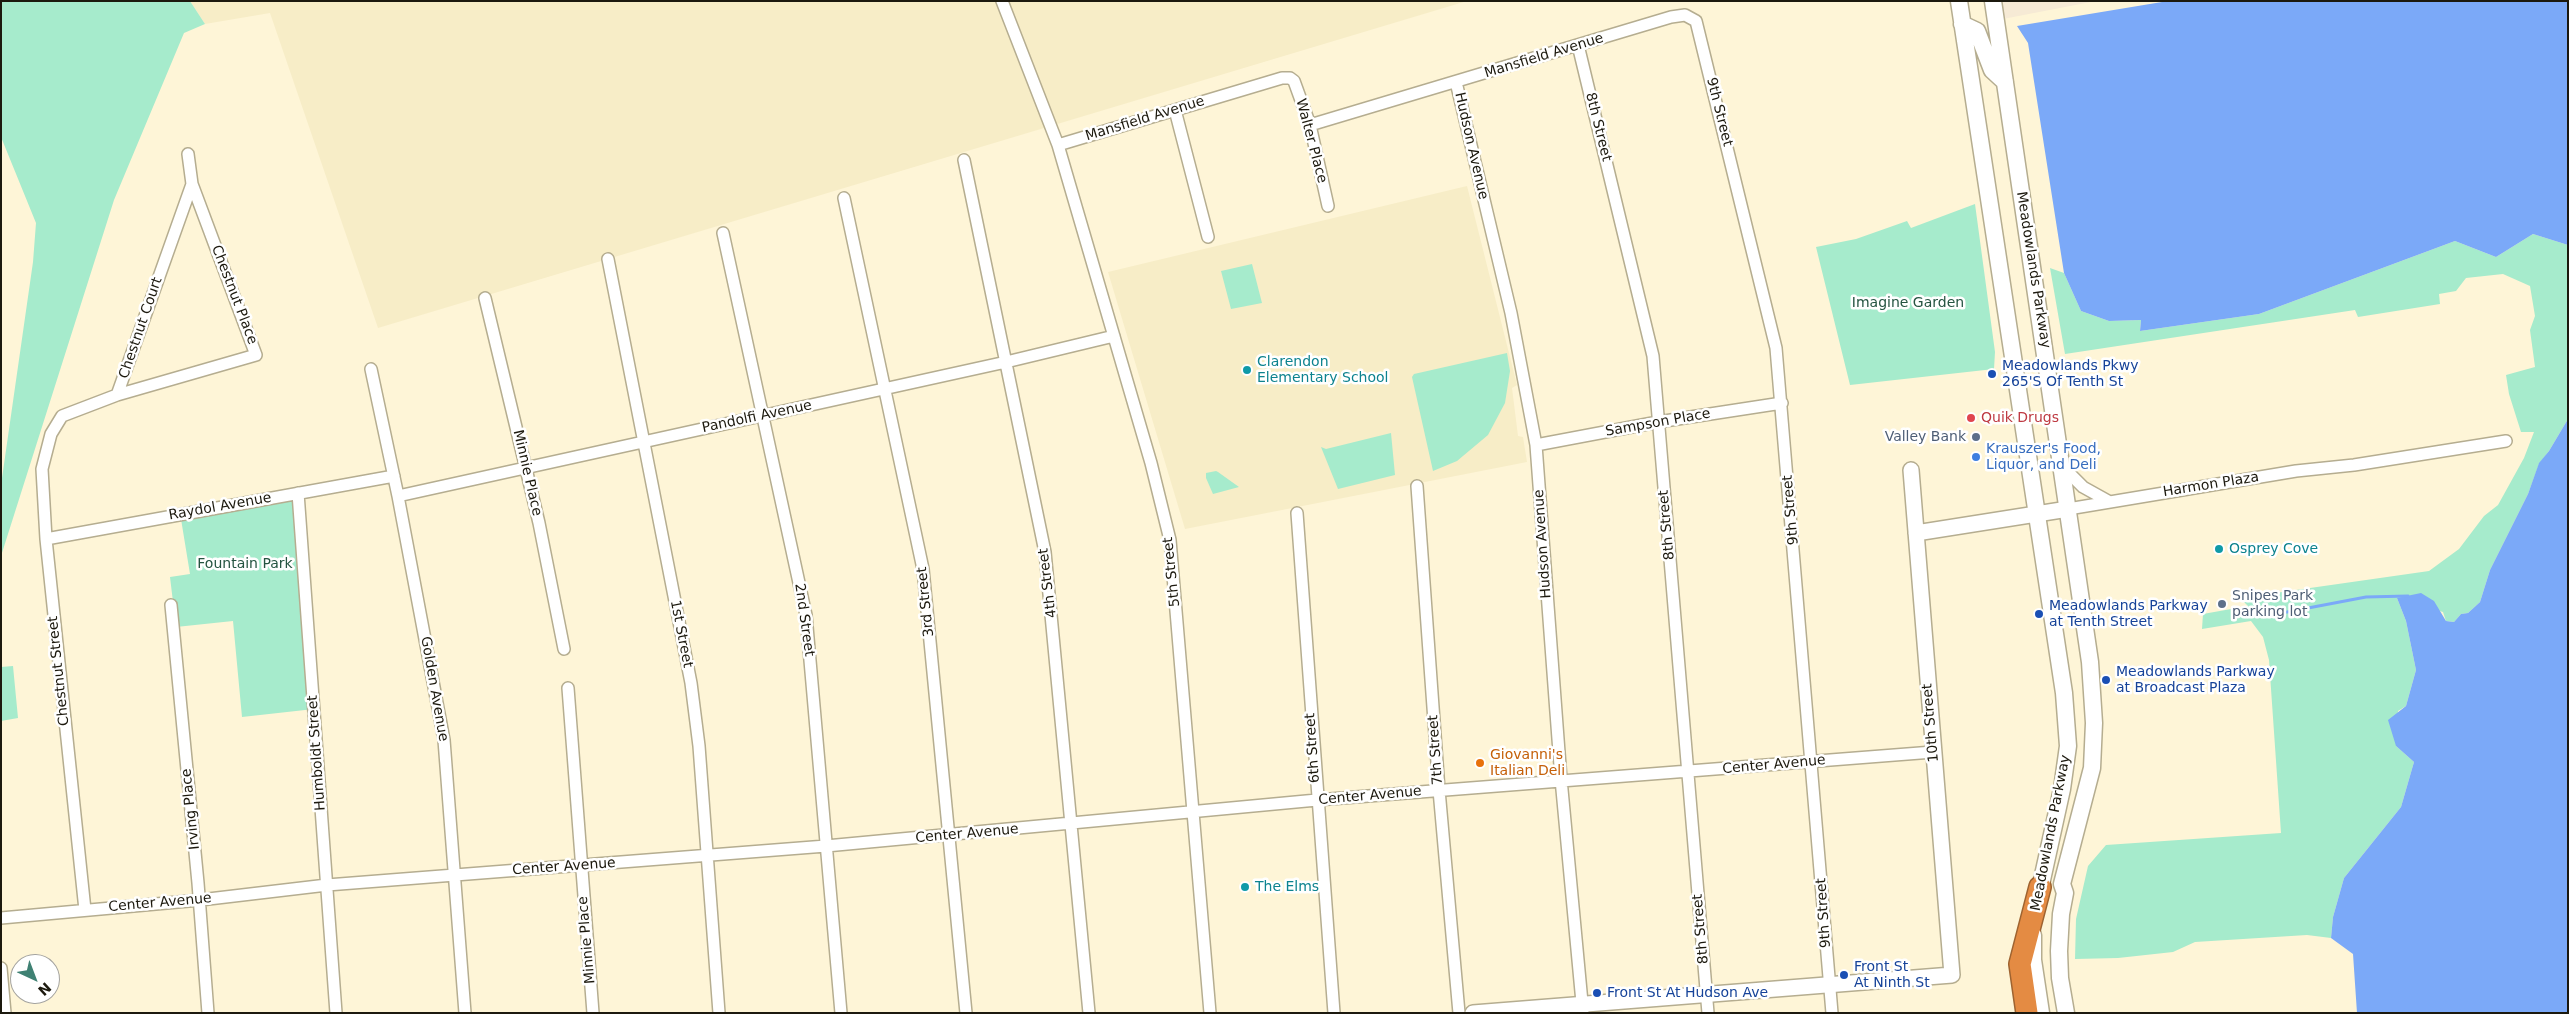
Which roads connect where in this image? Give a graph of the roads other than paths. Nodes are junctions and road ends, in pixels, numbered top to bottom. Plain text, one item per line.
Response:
1 (1002, 1) edge
2 (1959, 1) edge
3 (1993, 1) edge
4 (1691, 17) joint
5 (1962, 24) junction
6 (1578, 45) junction
7 (1290, 78) joint
8 (1456, 82) junction
9 (2004, 82) junction
10 (1175, 110) junction
11 (1310, 125) junction
12 (1058, 145) junction
13 (188, 154) dead end
14 (964, 160) dead end
15 (192, 184) junction
16 (844, 198) dead end
17 (1328, 206) dead end
18 (723, 233) dead end
19 (1208, 237) dead end
20 (608, 259) dead end
21 (486, 298) dead end
22 (1114, 336) junction
23 (1006, 362) junction
24 (371, 369) dead end
25 (885, 389) junction
26 (117, 395) junction
27 (1782, 403) junction
28 (762, 416) junction
29 (1658, 422) junction
30 (51, 434) joint
31 (2506, 441) dead end
32 (644, 442) junction
33 (1536, 445) junction
34 (2062, 466) junction
35 (526, 468) junction
36 (1912, 470) dead end
37 (394, 476) junction
38 (1416, 486) dead end
39 (298, 493) junction
40 (398, 496) junction
41 (2110, 502) junction
42 (2068, 509) junction
43 (1297, 513) dead end
44 (2036, 513) junction
45 (1916, 533) junction
46 (46, 539) junction
47 (171, 605) dead end
48 (564, 649) dead end
49 (568, 688) dead end
50 (1933, 752) junction
51 (1812, 761) junction
52 (1687, 772) junction
53 (1561, 779) junction
54 (1438, 790) junction
55 (1317, 800) junction
56 (1193, 811) junction
57 (1072, 824) junction
58 (950, 835) junction
59 (826, 846) junction
60 (707, 856) junction
61 (581, 867) junction
62 (455, 874) junction
63 (2062, 884) junction
64 (327, 885) junction
65 (2040, 887) junction
66 (200, 900) junction
67 (85, 910) junction
68 (1, 918) edge
69 (1, 968) edge
70 (1830, 985) junction
71 (1706, 996) junction
72 (1583, 1008) edge
73 (5, 1013) edge
74 (208, 1013) edge
75 (336, 1013) edge
76 (465, 1013) edge
77 (593, 1013) edge
78 (719, 1013) edge
79 (841, 1013) edge
80 (966, 1013) edge
81 (1089, 1013) edge
82 (1210, 1013) edge
83 (1334, 1013) edge
84 (1458, 1013) edge
85 (1474, 1013) edge
86 (1708, 1013) edge
87 (1832, 1013) edge
88 (2027, 1013) edge
89 (2042, 1013) edge
90 (2055, 1013) edge
91 (2066, 1013) edge

1 - 12 street, 5th Street
2 - 5 main road, Meadowlands Parkway
3 - 9 main road, Meadowlands Parkway
4 - 6 street, Mansfield Avenue
4 - 27 street, 9th Street
5 - 9 main road
5 - 44 main road, Meadowlands Parkway
6 - 8 street, Mansfield Avenue
6 - 29 street, 8th Street
7 - 10 street, Mansfield Avenue
7 - 11 street, Walter Place
8 - 11 street, Mansfield Avenue
8 - 33 street, Hudson Avenue
9 - 34 main road, Meadowlands Parkway
10 - 12 street, Mansfield Avenue
10 - 19 street
11 - 17 street, Walter Place
12 - 22 street, 5th Street
13 - 15 street, Chestnut Place
14 - 23 street, 4th Street
15 - 26 street, Chestnut Court
15 - 26 street, Chestnut Place
16 - 25 street, 3rd Street
18 - 28 street, 2nd Street
20 - 32 street, 1st Street
21 - 35 street, Minnie Place
22 - 23 street, Pandolfi Avenue
22 - 56 street, 5th Street
23 - 25 street, Pandolfi Avenue
23 - 57 street, 4th Street
24 - 37 street, Golden Avenue
25 - 28 street, Pandolfi Avenue
25 - 58 street, 3rd Street
26 - 30 street, Chestnut Court
27 - 29 street, Sampson Place
27 - 51 street, 9th Street
28 - 32 street, Pandolfi Avenue
28 - 59 street, 2nd Street
29 - 33 street, Sampson Place
29 - 52 street, 8th Street
30 - 46 street, Chestnut Street
31 - 41 street, Harmon Plaza
32 - 35 street, Pandolfi Avenue
32 - 60 street, 1st Street
33 - 53 street, Hudson Avenue
34 - 41 street
34 - 42 main road, Meadowlands Parkway
35 - 40 street, Pandolfi Avenue
35 - 48 street, Minnie Place
36 - 45 street, 10th Street
37 - 39 street, Raydol Avenue
37 - 40 street, Golden Avenue
38 - 54 street, 7th Street
39 - 46 street, Raydol Avenue
39 - 64 street, Humboldt Street
40 - 62 street, Golden Avenue
41 - 42 street, Harmon Plaza
42 - 44 street, Harmon Plaza
42 - 63 main road, Meadowlands Parkway
43 - 55 street, 6th Street
44 - 45 street, Harmon Plaza
44 - 65 main road, Meadowlands Parkway
45 - 50 street, 10th Street
46 - 67 street, Chestnut Street
47 - 66 street, Irving Place
49 - 61 street, Minnie Place
50 - 51 street, Center Avenue
50 - 70 street, 10th Street
51 - 52 street, Center Avenue
51 - 70 street, 9th Street
52 - 53 street, Center Avenue
52 - 71 street, 8th Street
53 - 54 street, Center Avenue
53 - 72 street, Hudson Avenue
54 - 55 street, Center Avenue
54 - 84 street, 7th Street
55 - 56 street, Center Avenue
55 - 83 street, 6th Street
56 - 57 street, Center Avenue
56 - 82 street, 5th Street
57 - 58 street, Center Avenue
57 - 81 street, 4th Street
58 - 59 street, Center Avenue
58 - 80 street, 3rd Street
59 - 60 street, Center Avenue
59 - 79 street, 2nd Street
60 - 61 street, Center Avenue
60 - 78 street, 1st Street
61 - 62 street, Center Avenue
61 - 77 street, Minnie Place
62 - 64 street, Center Avenue
62 - 76 street, Golden Avenue
63 - 90 main road
63 - 91 main road, Meadowlands Parkway
64 - 66 street, Center Avenue
64 - 75 street, Humboldt Street
65 - 88 highway
65 - 89 main road, Meadowlands Parkway
66 - 67 street, Center Avenue
66 - 74 street, Irving Place
67 - 68 street, Center Avenue
69 - 73 street
70 - 71 street
70 - 87 street, 9th Street
71 - 72 street
71 - 86 street, 8th Street
72 - 85 street

